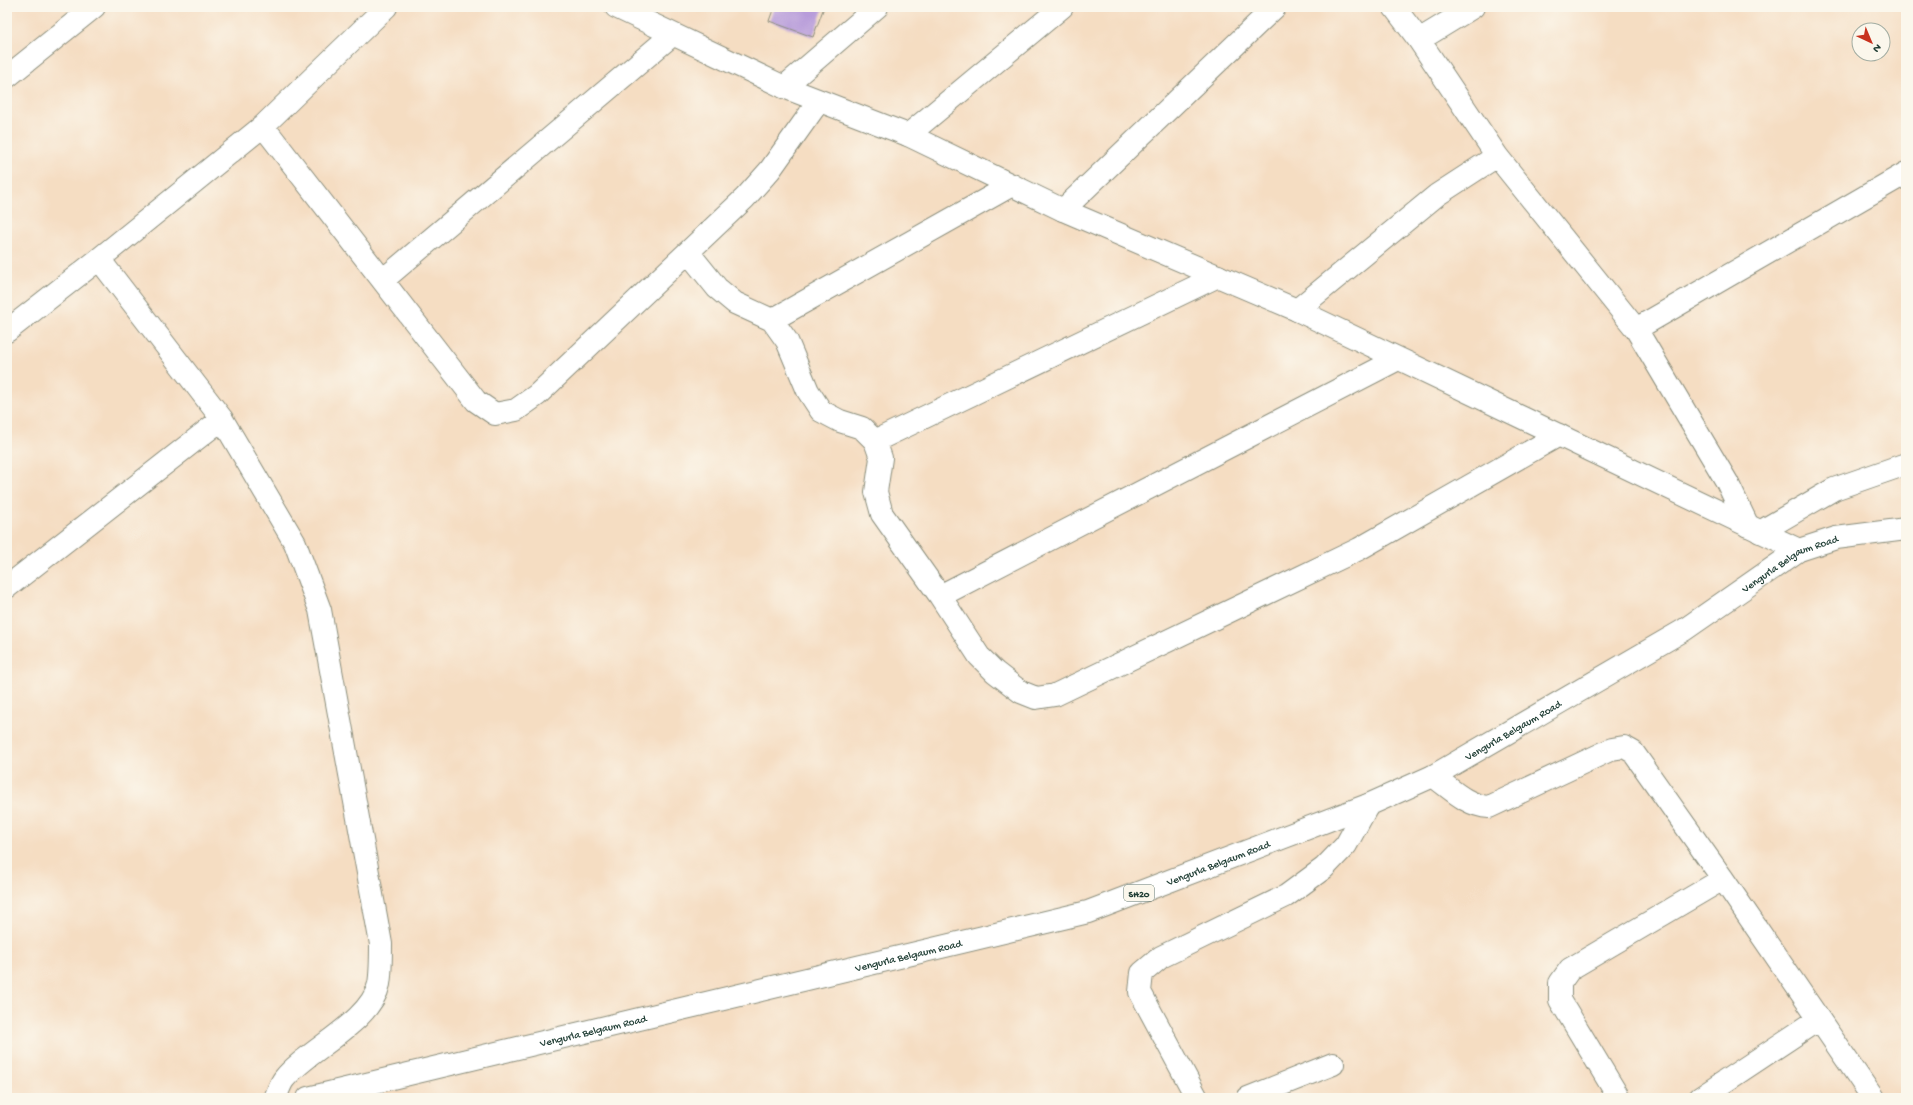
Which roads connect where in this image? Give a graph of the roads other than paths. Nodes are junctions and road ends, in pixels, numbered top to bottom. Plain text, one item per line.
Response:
1 (94, 7) edge
2 (386, 7) edge
3 (616, 7) edge
4 (877, 7) edge
5 (1062, 7) edge
6 (1275, 7) edge
7 (1394, 7) edge
8 (1473, 7) edge
9 (672, 35) junction
10 (1419, 40) junction
11 (7, 77) edge
12 (784, 87) junction
13 (819, 101) junction
14 (263, 126) junction
15 (908, 136) junction
16 (1496, 156) junction
17 (1906, 173) edge
18 (1012, 185) junction
19 (1063, 210) junction
20 (688, 252) junction
21 (100, 259) junction
22 (1218, 276) junction
23 (383, 280) junction
24 (1297, 310) junction
25 (772, 320) junction
26 (1636, 329) junction
27 (7, 331) edge
28 (1398, 359) junction
29 (222, 419) junction
30 (1559, 435) junction
31 (875, 441) junction
32 (1906, 464) edge
33 (1754, 529) junction
34 (1906, 529) edge
35 (1799, 550) junction
36 (7, 587) edge
37 (940, 596) junction
38 (1433, 776) junction
39 (1368, 805) junction
40 (1723, 878) junction
41 (1819, 1019) junction
42 (1333, 1064) dead end
43 (275, 1098) edge
44 (308, 1098) edge
45 (1197, 1098) edge
46 (1248, 1098) edge
47 (1620, 1098) edge
48 (1700, 1098) edge
49 (1873, 1098) edge

1 - 11 street
2 - 14 street
3 - 9 street
4 - 12 street
5 - 15 street
6 - 19 street
7 - 10 street
8 - 10 street
9 - 12 street
9 - 23 street
10 - 16 street
12 - 13 street
13 - 15 street
13 - 20 street
14 - 21 street
14 - 23 street
15 - 18 street
16 - 24 street
16 - 26 street
17 - 26 street
18 - 19 street
18 - 25 street
19 - 22 street
20 - 23 street
20 - 25 street
21 - 27 street
21 - 29 street
22 - 24 street
22 - 31 street
24 - 28 street
25 - 31 street
26 - 33 street
28 - 30 street
28 - 37 street
29 - 36 street
29 - 43 street
30 - 33 street
30 - 37 street
31 - 37 street
32 - 33 street
33 - 35 street
34 - 35 street, Vengurla Belgaum Road / SH20
35 - 38 street, Vengurla Belgaum Road / SH20
38 - 39 street, Vengurla Belgaum Road / SH20
38 - 40 street
39 - 44 street, Vengurla Belgaum Road / SH20
39 - 45 street
40 - 41 street
40 - 47 street
41 - 48 street
41 - 49 street
42 - 46 street

